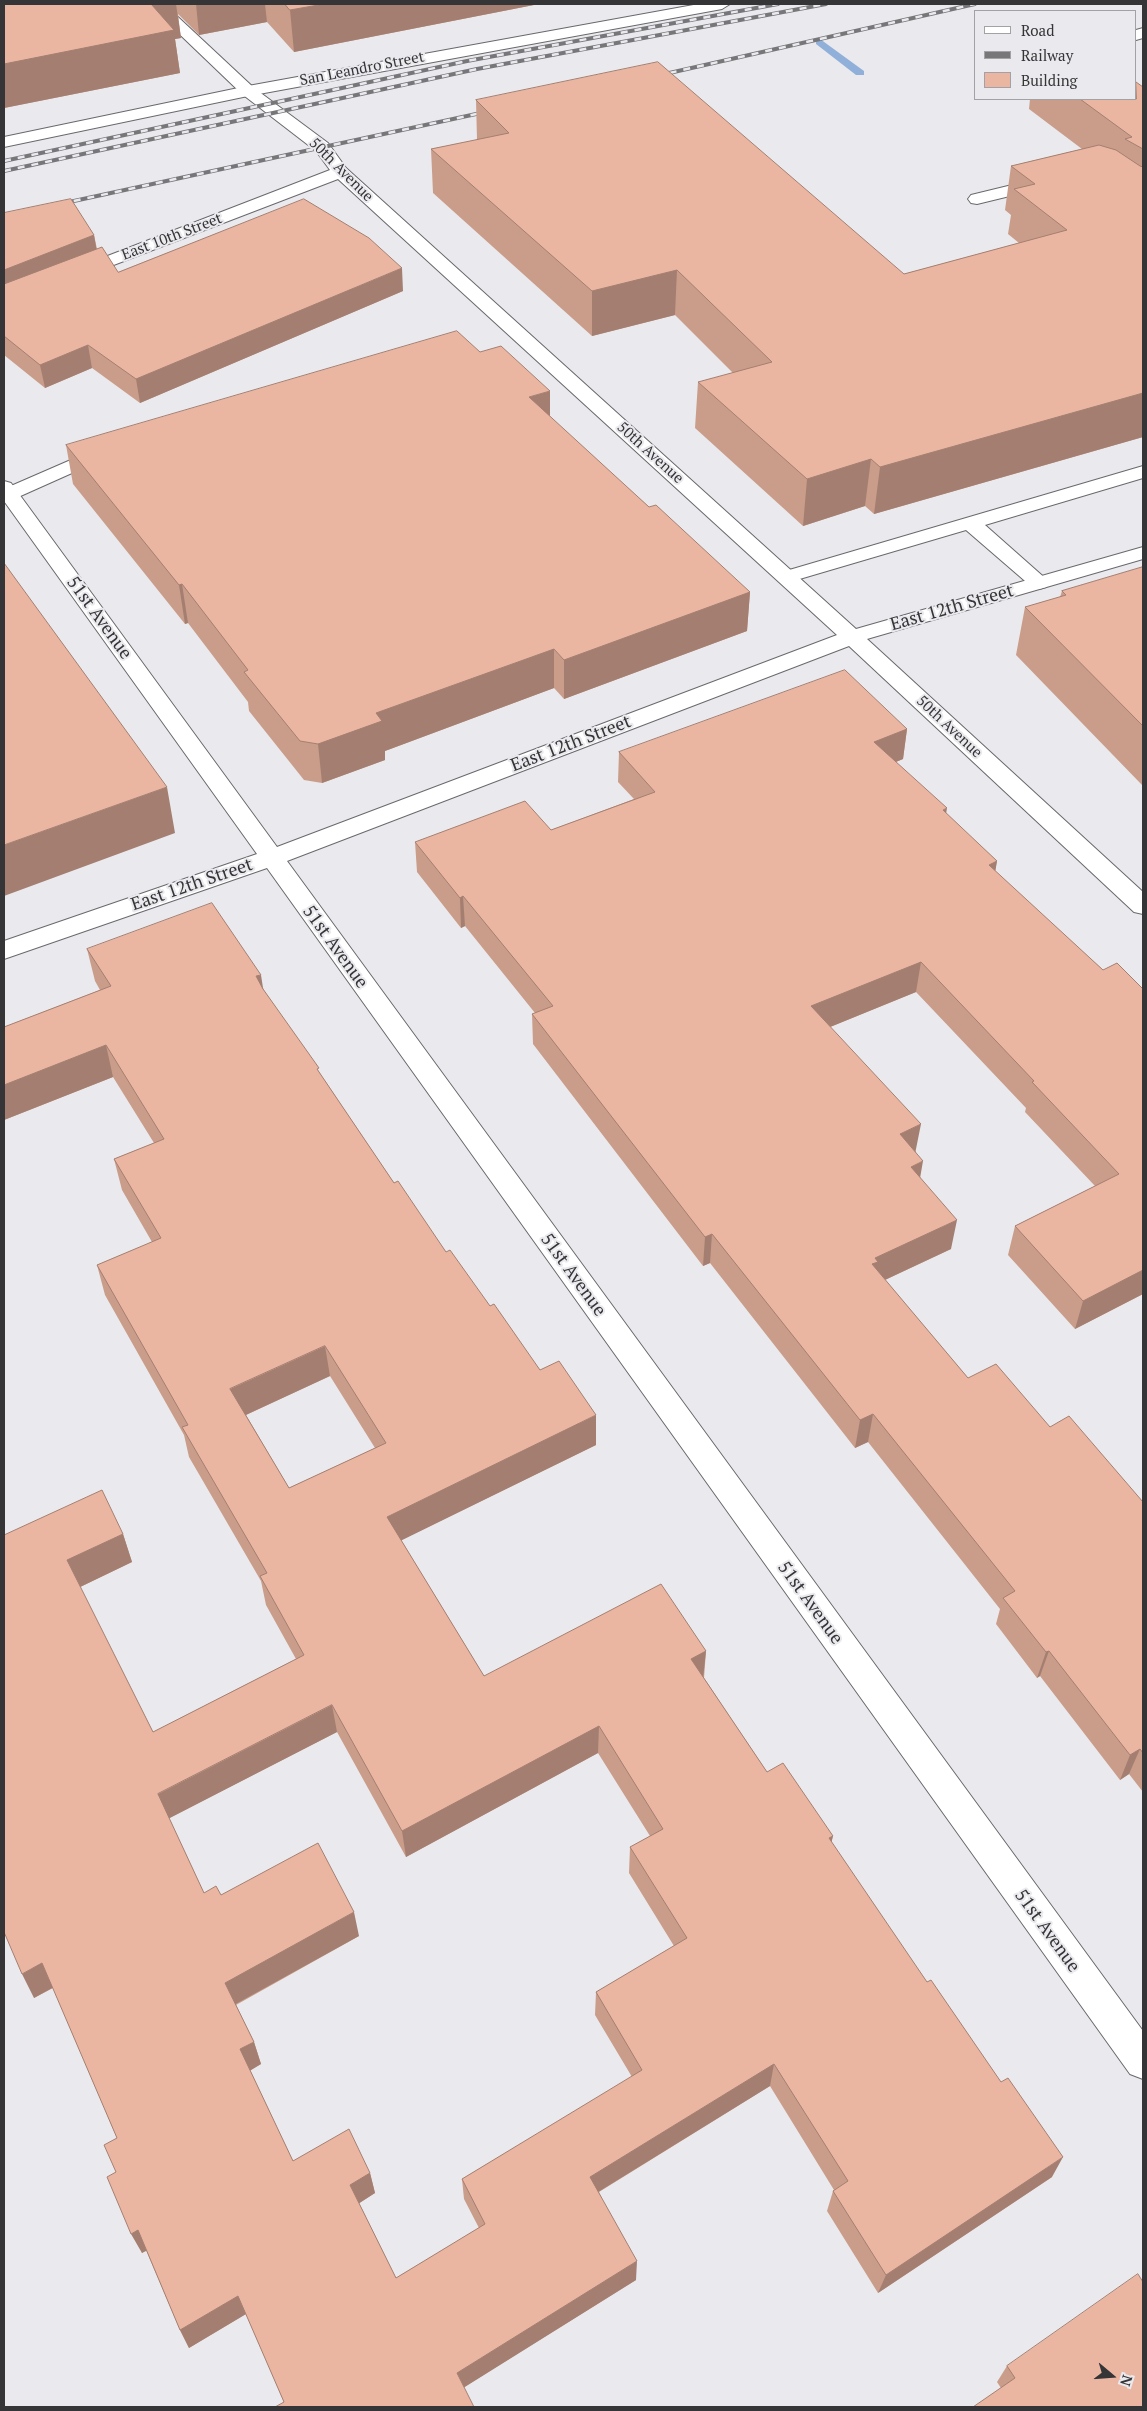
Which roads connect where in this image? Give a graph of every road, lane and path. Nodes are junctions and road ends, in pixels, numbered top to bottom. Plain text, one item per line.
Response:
1 (156, 4) edge
2 (722, 4) edge
3 (248, 91) junction
4 (4, 142) edge
5 (340, 172) junction
6 (1065, 178) edge
7 (977, 199) dead end
8 (4, 302) edge
9 (123, 443) edge
10 (1143, 472) edge
11 (6, 491) edge
12 (970, 523) junction
13 (1143, 553) edge
14 (786, 577) junction
15 (1039, 583) junction
16 (852, 637) junction
17 (271, 858) junction
18 (1143, 906) edge
19 (4, 950) edge
20 (1143, 2061) edge

1 - 3 street, 50th Avenue
2 - 3 street, San Leandro Street
3 - 4 street, San Leandro Street
3 - 5 street, 50th Avenue
5 - 8 street, East 10th Street
5 - 14 street, 50th Avenue
6 - 7 street
9 - 11 street
10 - 12 street
11 - 17 street, 51st Avenue
12 - 14 street
12 - 15 street
13 - 15 street, East 12th Street
14 - 16 street, 50th Avenue
15 - 16 street, East 12th Street
16 - 17 street, East 12th Street
16 - 18 street, 50th Avenue
17 - 19 street, East 12th Street
17 - 20 street, 51st Avenue

